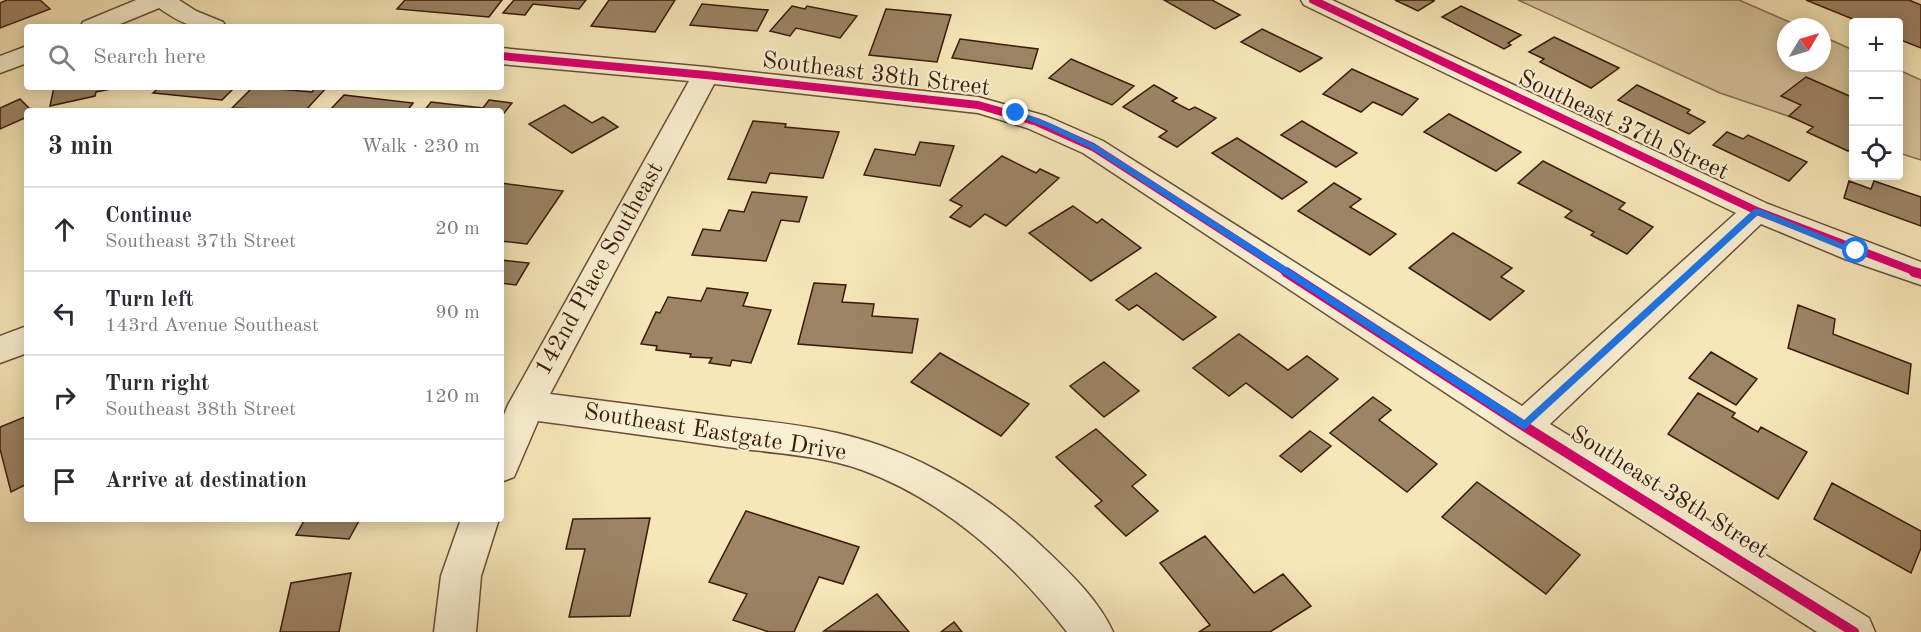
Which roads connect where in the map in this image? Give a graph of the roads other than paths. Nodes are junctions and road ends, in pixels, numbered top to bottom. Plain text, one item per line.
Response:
1 (157, 0) edge
2 (163, 0) edge
3 (1313, 0) edge
4 (99, 24) edge
5 (207, 24) edge
6 (24, 55) edge
7 (504, 56) edge
8 (0, 65) edge
9 (706, 75) junction
10 (1757, 211) junction
11 (1921, 274) edge
12 (24, 340) edge
13 (0, 350) edge
14 (526, 405) junction
15 (1524, 426) junction
16 (504, 459) edge
17 (479, 522) edge
18 (455, 632) edge
19 (1092, 632) edge
20 (1854, 632) edge

1 - 4 street
2 - 5 street
3 - 10 street, Southeast 37th Street
6 - 8 street
7 - 9 street, Southeast 38th Street
9 - 14 street, 142nd Place Southeast
9 - 15 street, Southeast 38th Street
10 - 11 street, Southeast 37th Street
10 - 15 street
12 - 13 street
14 - 16 street, 142nd Place Southeast
14 - 19 street, Southeast Eastgate Drive
15 - 20 street, Southeast 38th Street
17 - 18 street

